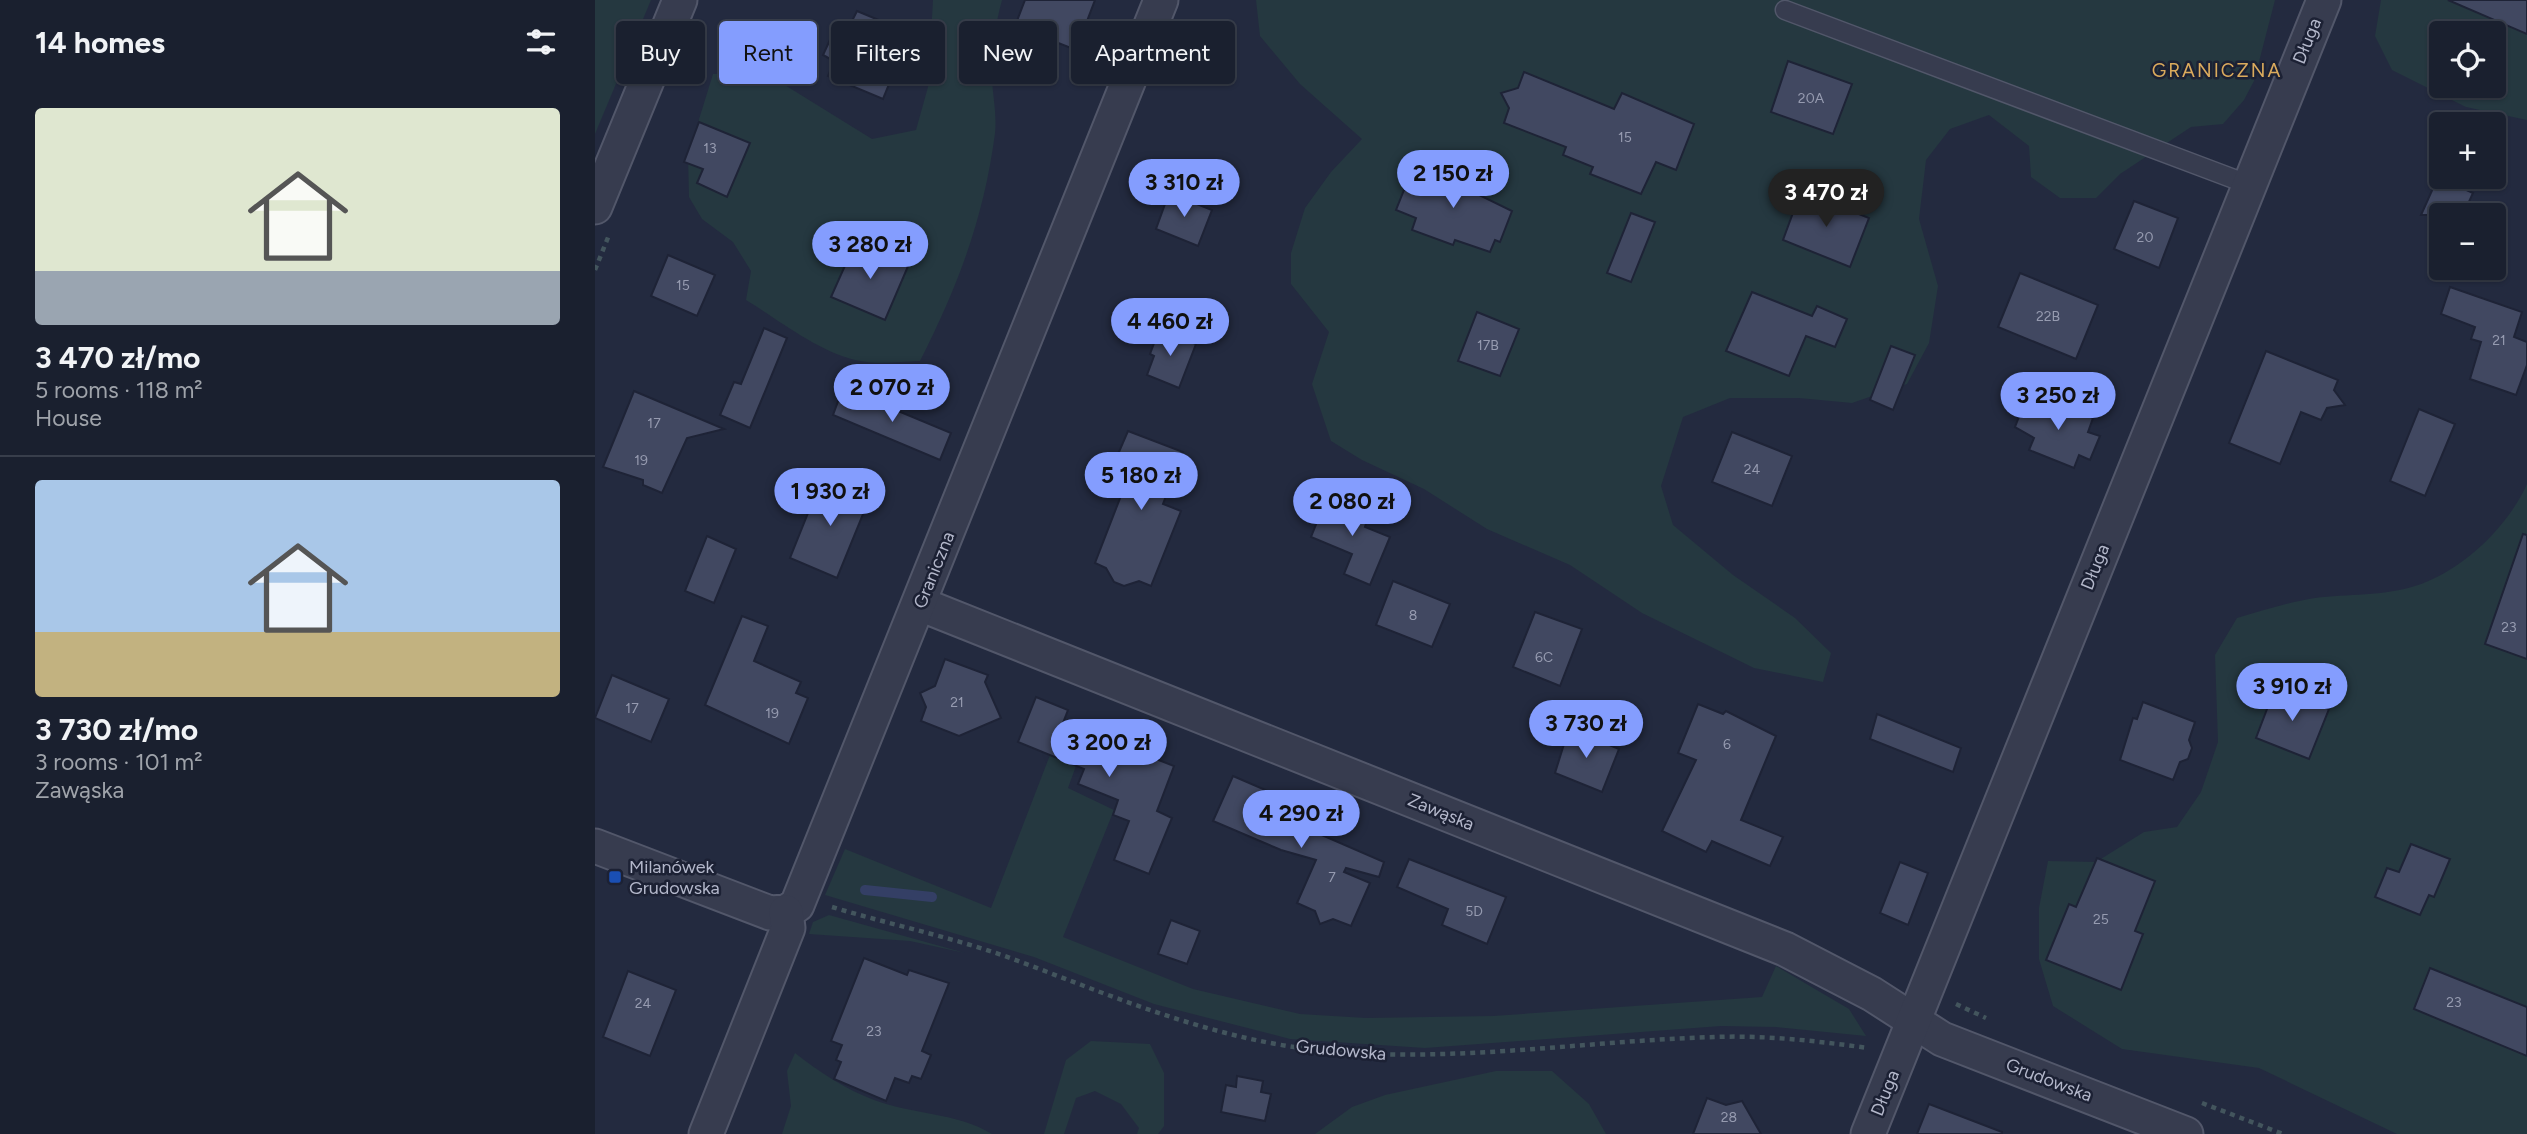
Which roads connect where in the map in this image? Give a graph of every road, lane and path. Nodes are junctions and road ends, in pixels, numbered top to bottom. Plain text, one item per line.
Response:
1 (680, 0) edge
2 (1161, 0) edge
3 (2323, 0) edge
4 (1785, 10) dead end
5 (2250, 185) junction
6 (595, 207) edge
7 (920, 604) junction
8 (595, 846) edge
9 (824, 905) dead end
10 (786, 912) junction
11 (1915, 1019) junction
12 (1873, 1049) dead end
13 (706, 1134) edge
14 (1868, 1134) edge
15 (2186, 1134) edge

1 - 6 street
2 - 7 street, Graniczna
3 - 5 street, Długa
4 - 5 lane
5 - 11 street, Długa
7 - 10 street, Graniczna
7 - 11 street, Zawąska
8 - 10 street
9 - 12 path, Grudowska
10 - 13 street, Graniczna
11 - 14 street, Długa
11 - 15 street, Grudowska

